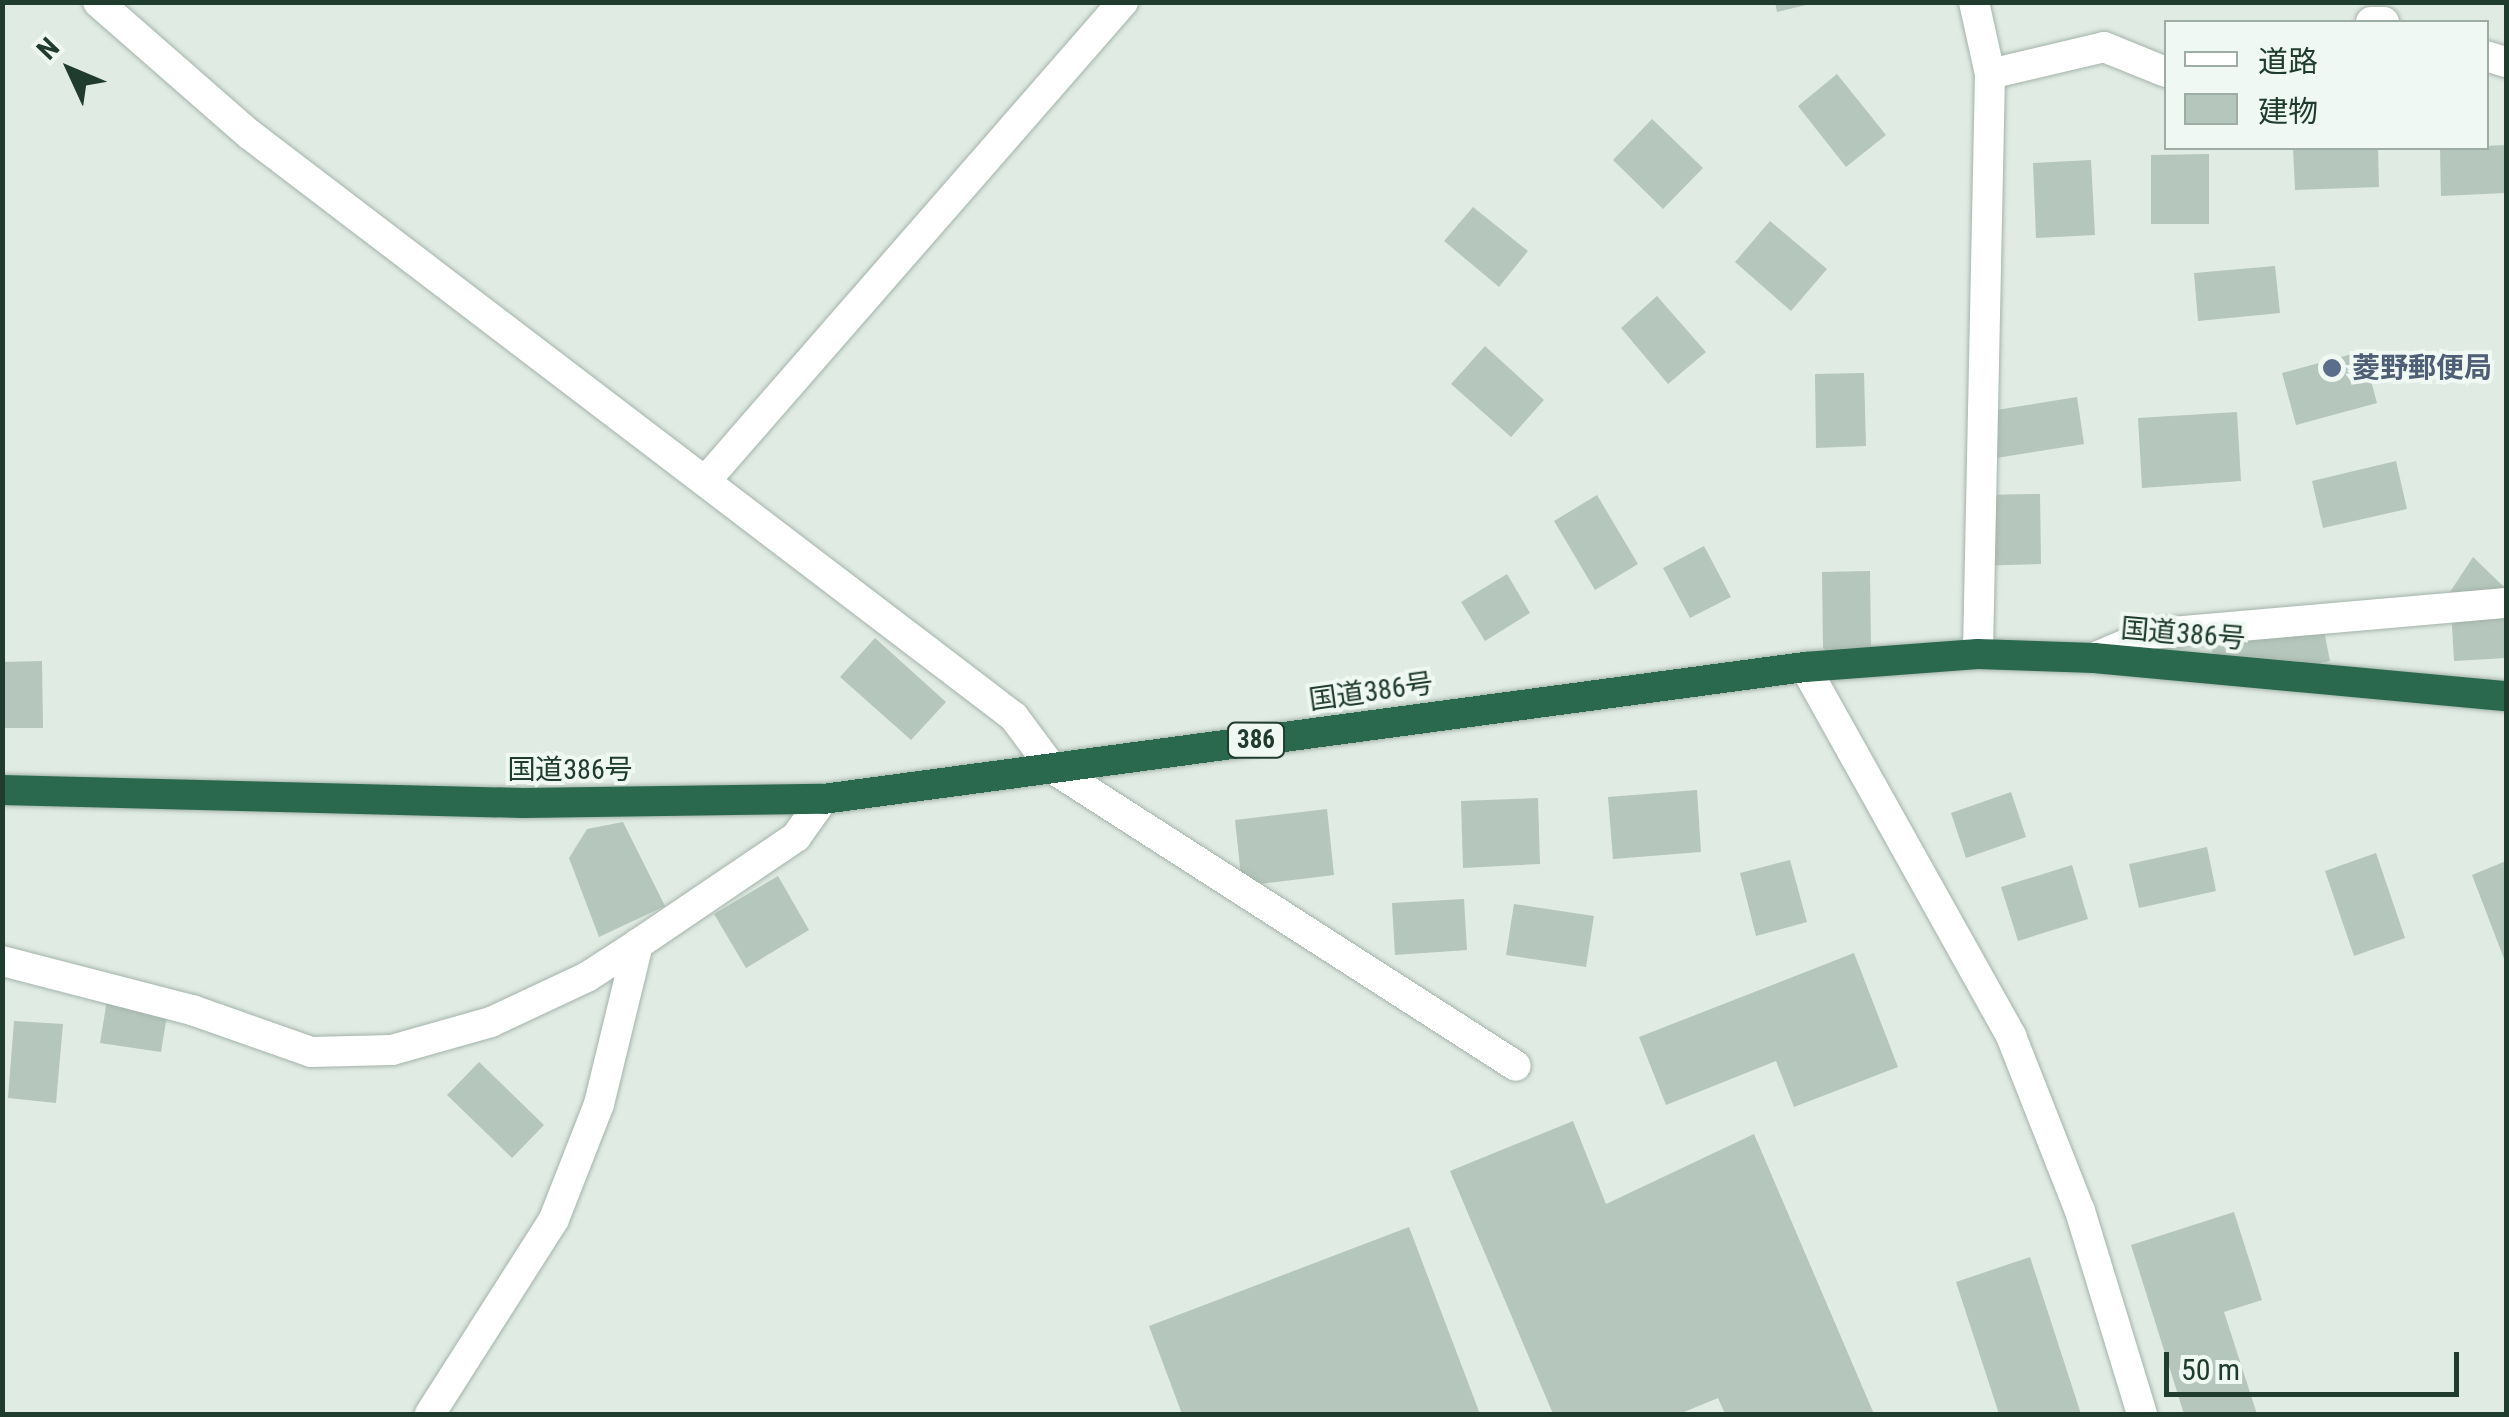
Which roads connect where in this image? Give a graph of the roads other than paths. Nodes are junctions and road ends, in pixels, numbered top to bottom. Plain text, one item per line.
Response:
1 (98, 2) edge
2 (1122, 2) edge
3 (1974, 2) edge
4 (2164, 71) edge
5 (1990, 74) junction
6 (707, 480) junction
7 (2506, 603) edge
8 (1978, 654) junction
9 (2094, 658) junction
10 (1805, 667) junction
11 (2506, 696) edge
12 (1052, 768) junction
13 (2, 790) edge
14 (823, 799) junction
15 (638, 944) junction
16 (2, 961) edge
17 (1516, 1066) dead end
18 (430, 1414) edge
19 (2142, 1414) edge

1 - 6 street
2 - 6 street
3 - 5 street
4 - 5 street
5 - 8 street
6 - 12 street
7 - 9 street
8 - 9 highway, 国道386号 / 386
8 - 10 highway, 国道386号 / 386
9 - 11 highway, 国道386号 / 386
10 - 12 highway, 国道386号 / 386
10 - 19 street
12 - 14 highway, 国道386号 / 386
12 - 17 street
13 - 14 highway, 国道386号 / 386
14 - 15 street
15 - 16 street
15 - 18 street

